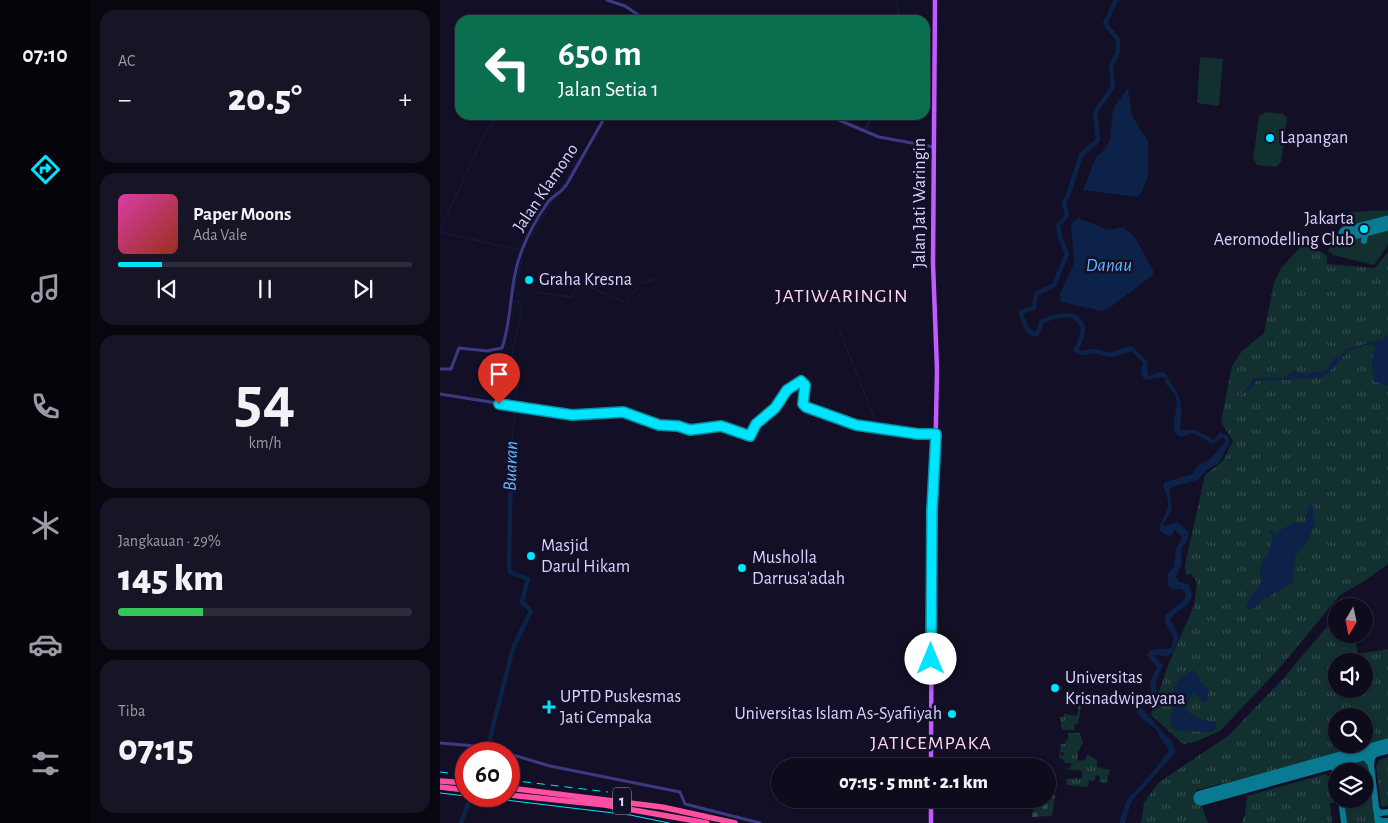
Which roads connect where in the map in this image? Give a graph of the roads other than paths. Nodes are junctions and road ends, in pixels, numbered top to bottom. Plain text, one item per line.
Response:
1 (607, 0) edge
2 (935, 0) edge
3 (638, 15) edge
4 (603, 120) edge
5 (839, 120) edge
6 (934, 148) junction
7 (440, 369) edge
8 (440, 394) edge
9 (936, 434) junction
10 (440, 743) edge
11 (930, 758) edge
12 (440, 780) edge
13 (455, 782) edge
14 (440, 787) edge
15 (455, 789) edge
16 (520, 789) edge
17 (520, 796) edge
18 (931, 808) edge
19 (707, 823) edge
20 (734, 823) edge
21 (760, 823) edge
22 (931, 823) edge

1 - 3 street
2 - 6 main road, Jalan Jati Waringin
4 - 7 street, Jalan Klamono
5 - 6 street
6 - 9 main road, Jalan Jati Waringin
8 - 9 street
9 - 11 main road, Jalan Jati Waringin
10 - 21 street
12 - 13 highway
14 - 15 highway
16 - 20 highway, 1
17 - 19 highway, 1
18 - 22 main road

